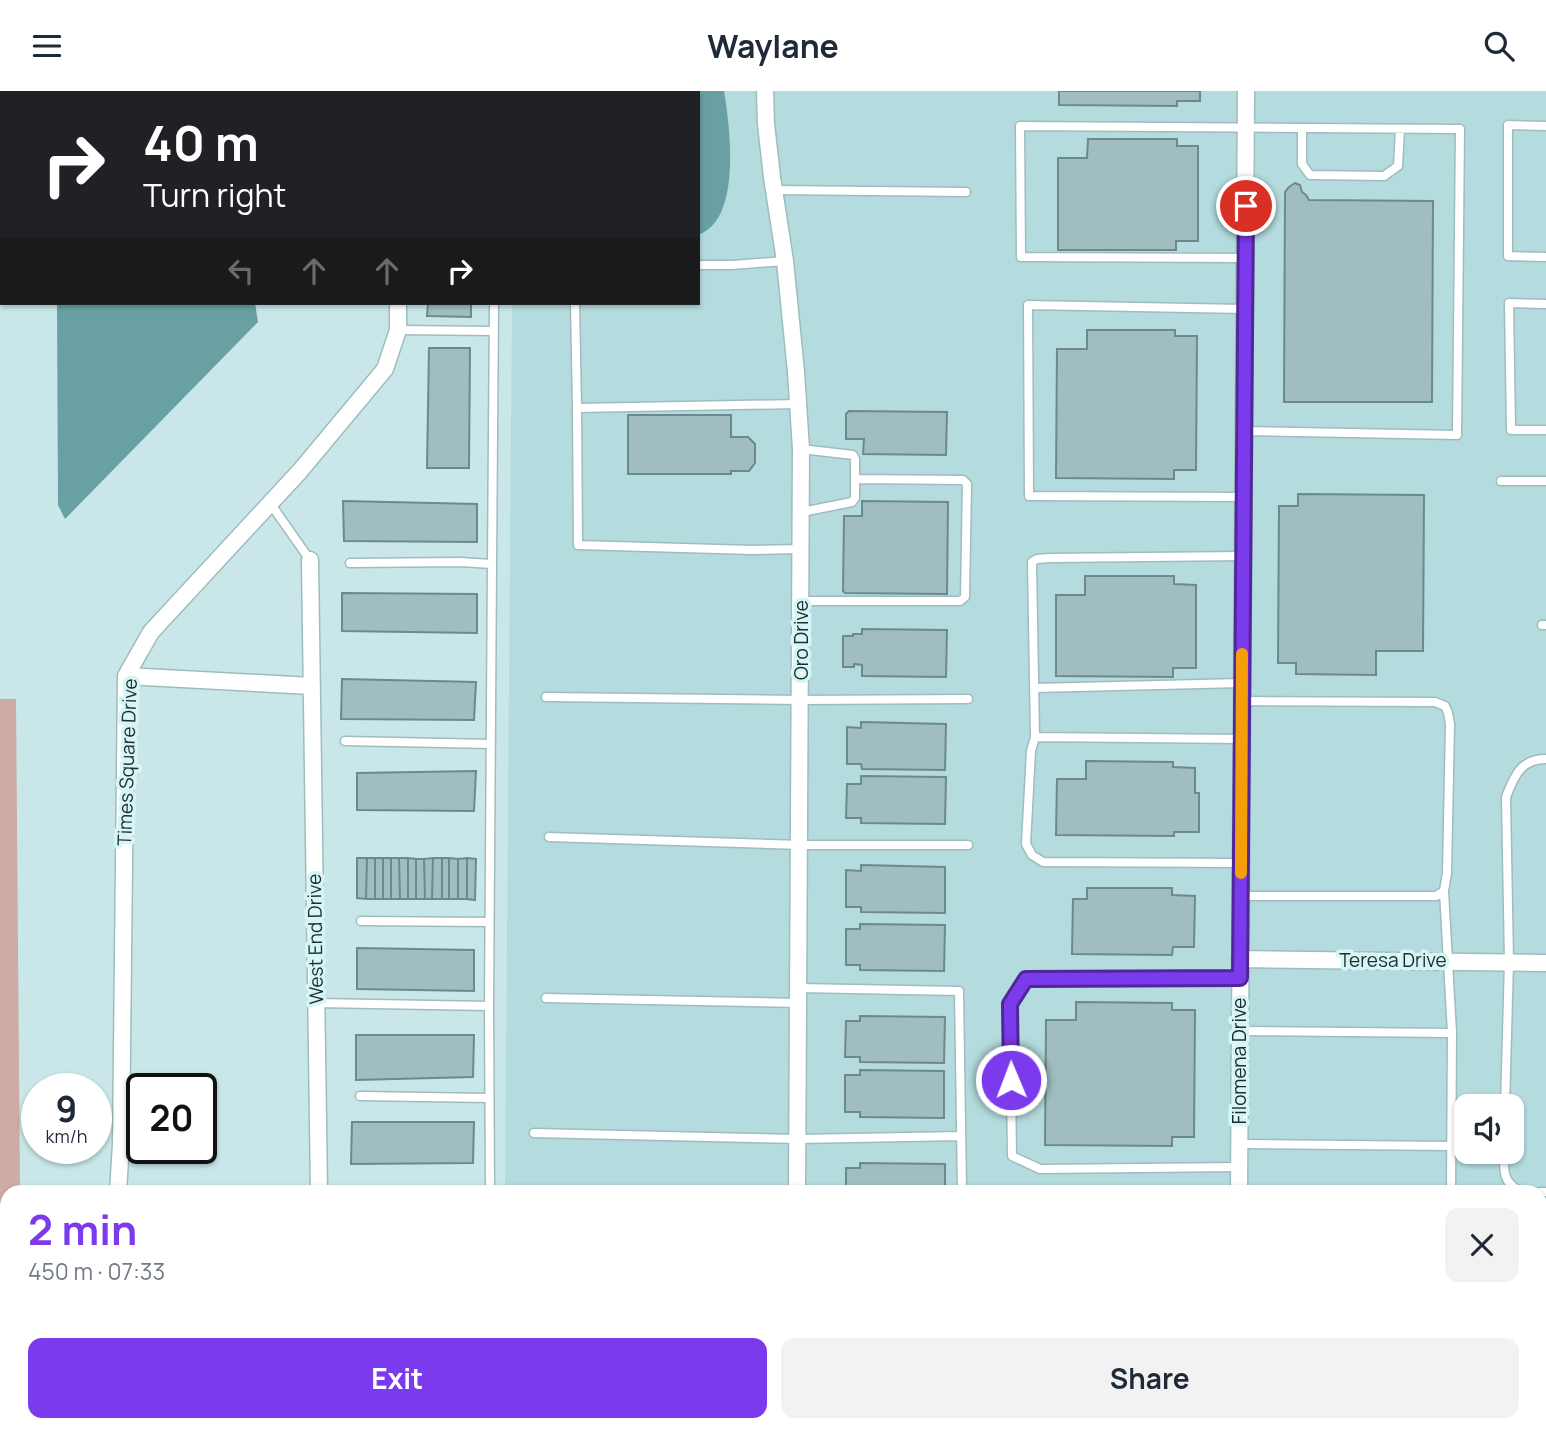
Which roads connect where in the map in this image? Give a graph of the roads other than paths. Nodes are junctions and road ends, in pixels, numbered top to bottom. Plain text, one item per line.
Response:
1 (765, 91) edge
2 (1246, 91) edge
3 (1546, 126) edge
4 (1246, 128) junction
5 (1302, 128) junction
6 (1400, 129) junction
7 (774, 190) junction
8 (966, 192) dead end
9 (1546, 257) edge
10 (1245, 258) junction
11 (785, 261) junction
12 (700, 265) edge
13 (1546, 304) edge
14 (398, 305) edge
15 (494, 305) edge
16 (575, 305) edge
17 (1245, 309) junction
18 (398, 330) junction
19 (494, 331) junction
20 (798, 404) junction
21 (577, 408) junction
22 (1546, 430) edge
23 (1244, 431) junction
24 (801, 449) junction
25 (855, 479) junction
26 (1501, 481) dead end
27 (1546, 481) edge
28 (1243, 497) junction
29 (270, 503) junction
30 (802, 512) junction
31 (801, 549) junction
32 (1243, 556) junction
33 (310, 560) joint
34 (351, 563) dead end
35 (492, 563) junction
36 (801, 601) junction
37 (126, 676) junction
38 (1242, 683) junction
39 (312, 686) junction
40 (1034, 688) junction
41 (546, 697) dead end
42 (968, 699) dead end
43 (800, 700) junction
44 (1242, 701) junction
45 (1035, 737) junction
46 (1242, 739) junction
47 (345, 741) dead end
48 (491, 744) junction
49 (1546, 759) edge
50 (549, 837) dead end
51 (800, 845) junction
52 (968, 845) dead end
53 (1241, 863) junction
54 (1444, 891) junction
55 (1241, 896) junction
56 (361, 921) dead end
57 (489, 922) junction
58 (1240, 959) junction
59 (1449, 961) junction
60 (1509, 962) junction
61 (1546, 963) edge
62 (1240, 978) junction
63 (799, 995) junction
64 (546, 998) dead end
65 (316, 1003) junction
66 (489, 1006) junction
67 (1240, 1031) junction
68 (1452, 1033) junction
69 (1505, 1094) edge
70 (359, 1096) dead end
71 (489, 1098) junction
72 (534, 1133) dead end
73 (961, 1136) junction
74 (798, 1139) junction
75 (1239, 1144) junction
76 (1451, 1146) junction
77 (1504, 1164) edge
78 (1239, 1167) junction
79 (118, 1185) edge
80 (319, 1185) edge
81 (490, 1185) edge
82 (797, 1185) edge
83 (962, 1185) edge
84 (1238, 1185) edge
85 (1451, 1185) edge
86 (1510, 1185) edge

1 - 7 street, Oro Drive
2 - 4 street, Filomena Drive
3 - 9 lane
4 - 5 lane
4 - 10 street, Filomena Drive
4 - 10 lane
5 - 6 lane
5 - 6 lane
6 - 23 lane
7 - 8 lane
7 - 11 street, Oro Drive
10 - 17 street, Filomena Drive
11 - 12 lane
11 - 20 street, Oro Drive
13 - 22 lane
14 - 18 street, Times Square Drive
15 - 19 lane
16 - 21 lane
17 - 23 street, Filomena Drive
17 - 28 lane
18 - 19 lane
18 - 29 street, Times Square Drive
19 - 35 lane
20 - 21 lane
20 - 24 street, Oro Drive
21 - 31 lane
23 - 28 street, Filomena Drive
24 - 25 lane
24 - 30 street, Oro Drive
25 - 30 lane
25 - 36 lane
26 - 27 lane
28 - 32 street, Filomena Drive
29 - 33 lane
29 - 37 street, Times Square Drive
30 - 31 street, Oro Drive
31 - 36 street, Oro Drive
32 - 38 street, Filomena Drive
32 - 40 lane
33 - 39 street, West End Drive
34 - 35 lane
35 - 48 lane
36 - 43 street, Oro Drive
37 - 39 street
37 - 79 street, Times Square Drive
38 - 40 lane
38 - 44 street, Filomena Drive
39 - 65 street, West End Drive
40 - 45 lane
41 - 43 lane
42 - 43 lane
43 - 51 street, Oro Drive
44 - 46 street, Filomena Drive
44 - 54 lane
45 - 46 lane
45 - 53 lane
46 - 53 street, Filomena Drive
47 - 48 lane
48 - 57 lane
49 - 60 lane
50 - 51 lane
51 - 52 lane
51 - 63 street, Oro Drive
53 - 55 street, Filomena Drive
54 - 55 lane
54 - 59 lane
55 - 58 street, Filomena Drive
56 - 57 lane
57 - 66 lane
58 - 59 street, Teresa Drive
58 - 62 street, Filomena Drive
59 - 60 street, Teresa Drive
59 - 68 lane
60 - 61 street, Teresa Drive
60 - 69 lane
62 - 67 street, Filomena Drive
62 - 78 lane
63 - 64 lane
63 - 73 lane
63 - 74 street, Oro Drive
65 - 66 lane
65 - 80 street, West End Drive
66 - 71 lane
67 - 68 lane
67 - 75 street, Filomena Drive
68 - 76 lane
70 - 71 lane
71 - 81 lane
72 - 74 lane
73 - 74 lane
73 - 83 lane
74 - 82 street, Oro Drive
75 - 76 lane
75 - 78 street, Filomena Drive
76 - 85 lane
77 - 86 lane
78 - 84 street, Filomena Drive

